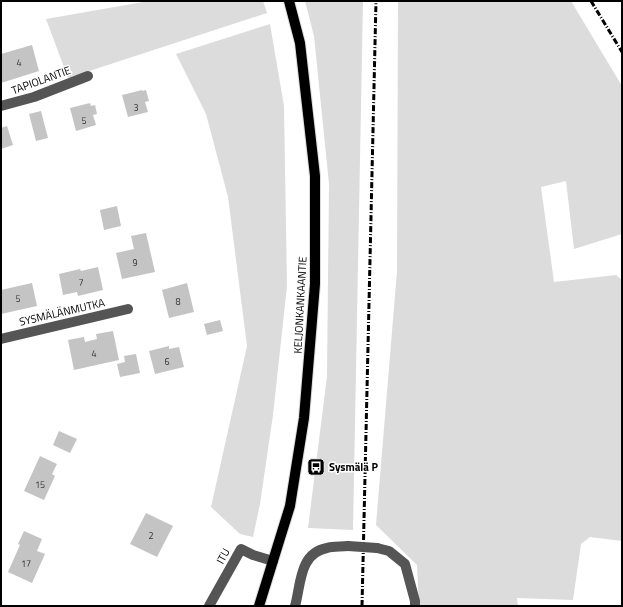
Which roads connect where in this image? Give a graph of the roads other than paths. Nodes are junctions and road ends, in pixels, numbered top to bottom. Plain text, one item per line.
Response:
1 (289, 1) edge
2 (88, 76) dead end
3 (1, 106) edge
4 (128, 309) dead end
5 (1, 339) edge
6 (273, 561) junction
7 (209, 606) edge
8 (259, 606) edge
9 (295, 606) edge
10 (415, 606) edge

1 - 6 main road, KELJONKANKAANTIE
2 - 3 street, TAPIOLANTIE
4 - 5 street, SYSMÄLÄNMUTKA
6 - 7 street, ITU
6 - 8 main road, KELJONKANKAANTIE
9 - 10 street, bridge

